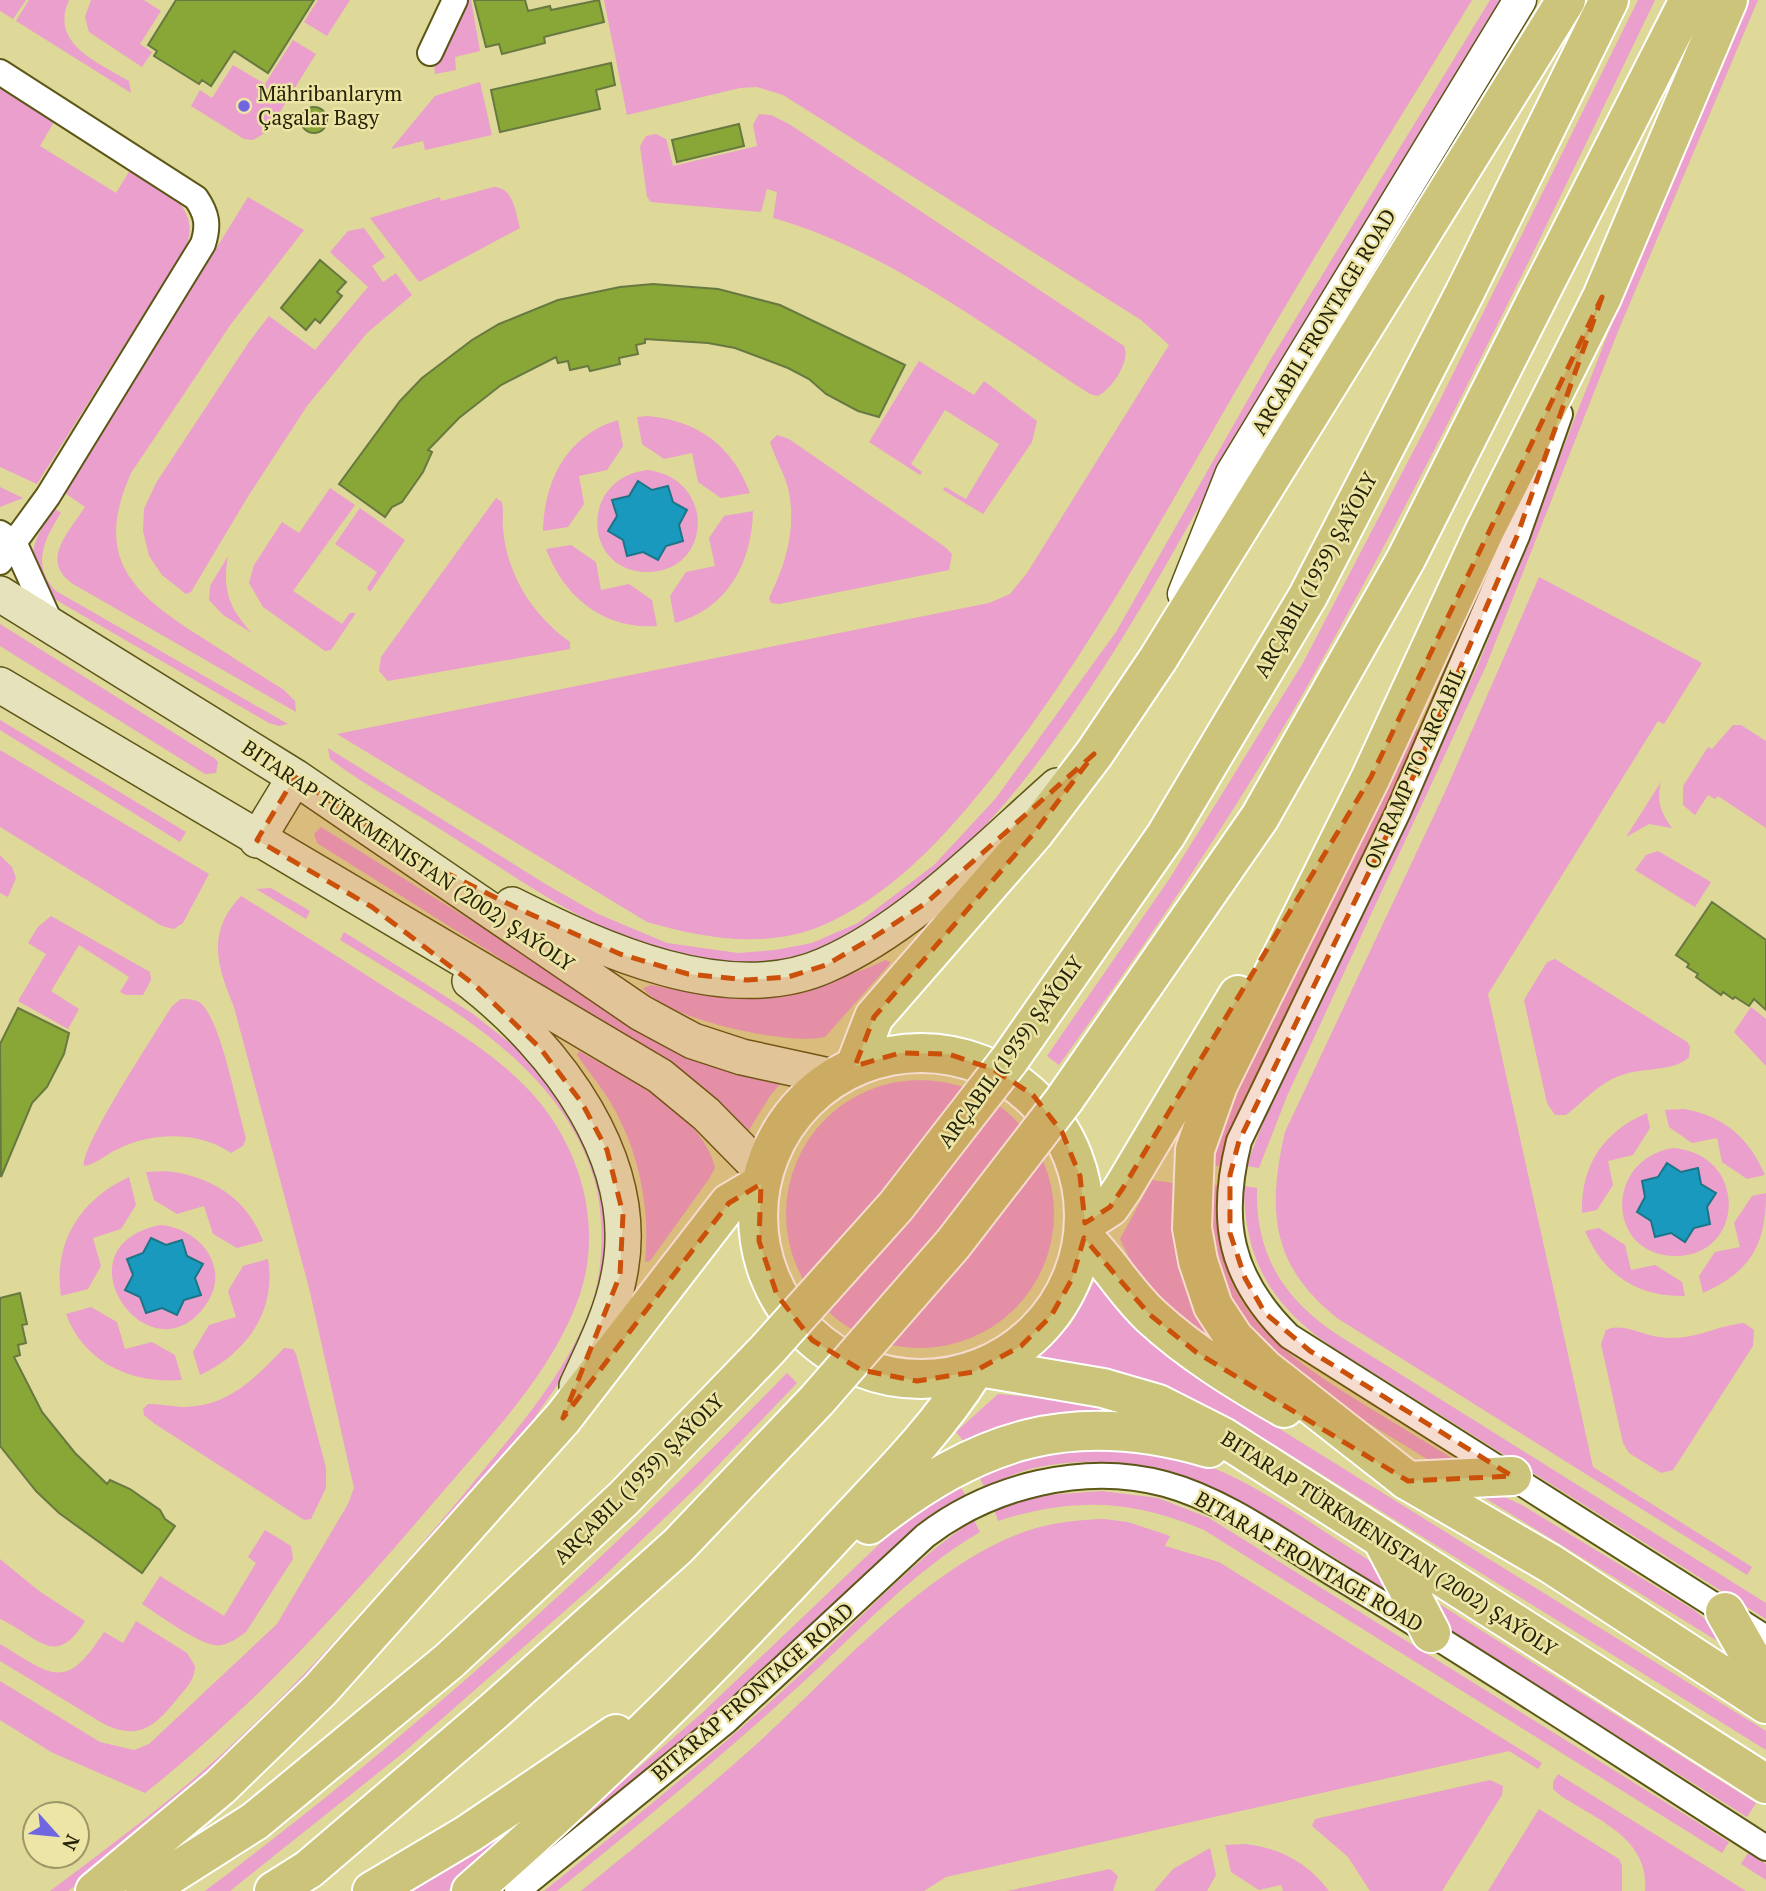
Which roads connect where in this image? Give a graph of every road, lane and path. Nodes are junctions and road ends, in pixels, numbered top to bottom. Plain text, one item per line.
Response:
1 (455, 0) edge
2 (1520, 0) edge
3 (1566, 0) edge
4 (1609, 0) edge
5 (1689, 0) edge
6 (1728, 0) edge
7 (430, 53) dead end
8 (0, 72) edge
9 (1602, 297) junction
10 (5, 546) edge
11 (0, 594) edge
12 (52, 627) junction
13 (1158, 659) junction
14 (1, 686) edge
15 (1094, 754) junction
16 (295, 776) junction
17 (1371, 777) junction
18 (257, 840) junction
19 (408, 854) junction
20 (372, 907) junction
21 (844, 1072) junction
22 (762, 1179) junction
23 (1084, 1231) junction
24 (979, 1370) junction
25 (563, 1418) junction
26 (1513, 1476) junction
27 (1408, 1481) junction
28 (1323, 1503) junction
29 (1383, 1541) junction
30 (779, 1595) junction
31 (1726, 1612) junction
32 (1431, 1633) junction
33 (1766, 1638) edge
34 (703, 1672) junction
35 (1766, 1684) edge
36 (1766, 1704) edge
37 (1766, 1784) edge
38 (1766, 1848) edge
39 (95, 1891) edge
40 (145, 1891) edge
41 (274, 1891) edge
42 (372, 1891) edge
43 (471, 1891) edge
44 (517, 1891) edge

1 - 7 street
2 - 13 street, ARCABIL FRONTAGE ROAD
3 - 13 main road
4 - 40 main road, ARÇABIL (1939) ŞAÝOLY, bridge
5 - 41 main road, bridge
6 - 9 main road
8 - 10 street
9 - 17 main road
9 - 26 street, ON RAMP TO ARCABIL
10 - 12 street
11 - 12 main road, BITARAP TÜRKMENISTAN (2002) ŞAÝOLY
12 - 16 main road, BITARAP TÜRKMENISTAN (2002) ŞAÝOLY
13 - 15 main road
14 - 18 main road
15 - 19 main road
15 - 21 main road
16 - 18 main road
16 - 19 main road, BITARAP TÜRKMENISTAN (2002) ŞAÝOLY
17 - 23 main road
17 - 27 main road
18 - 20 main road
19 - 21 main road, BITARAP TÜRKMENISTAN (2002) ŞAÝOLY
20 - 22 main road
20 - 25 main road
21 - 22 main road
21 - 23 main road
22 - 24 main road
22 - 25 main road
23 - 24 main road
23 - 27 main road
24 - 28 main road, BITARAP TÜRKMENISTAN (2002) ŞAÝOLY
24 - 30 main road
25 - 39 main road
26 - 27 main road
26 - 31 street
27 - 36 main road
28 - 29 main road, BITARAP TÜRKMENISTAN (2002) ŞAÝOLY
28 - 30 main road
29 - 32 main road
29 - 37 main road, BITARAP TÜRKMENISTAN (2002) ŞAÝOLY
30 - 34 main road
31 - 33 street
31 - 35 main road
32 - 38 street, BITARAP FRONTAGE ROAD
32 - 44 street, BITARAP FRONTAGE ROAD
34 - 42 main road
34 - 43 main road

